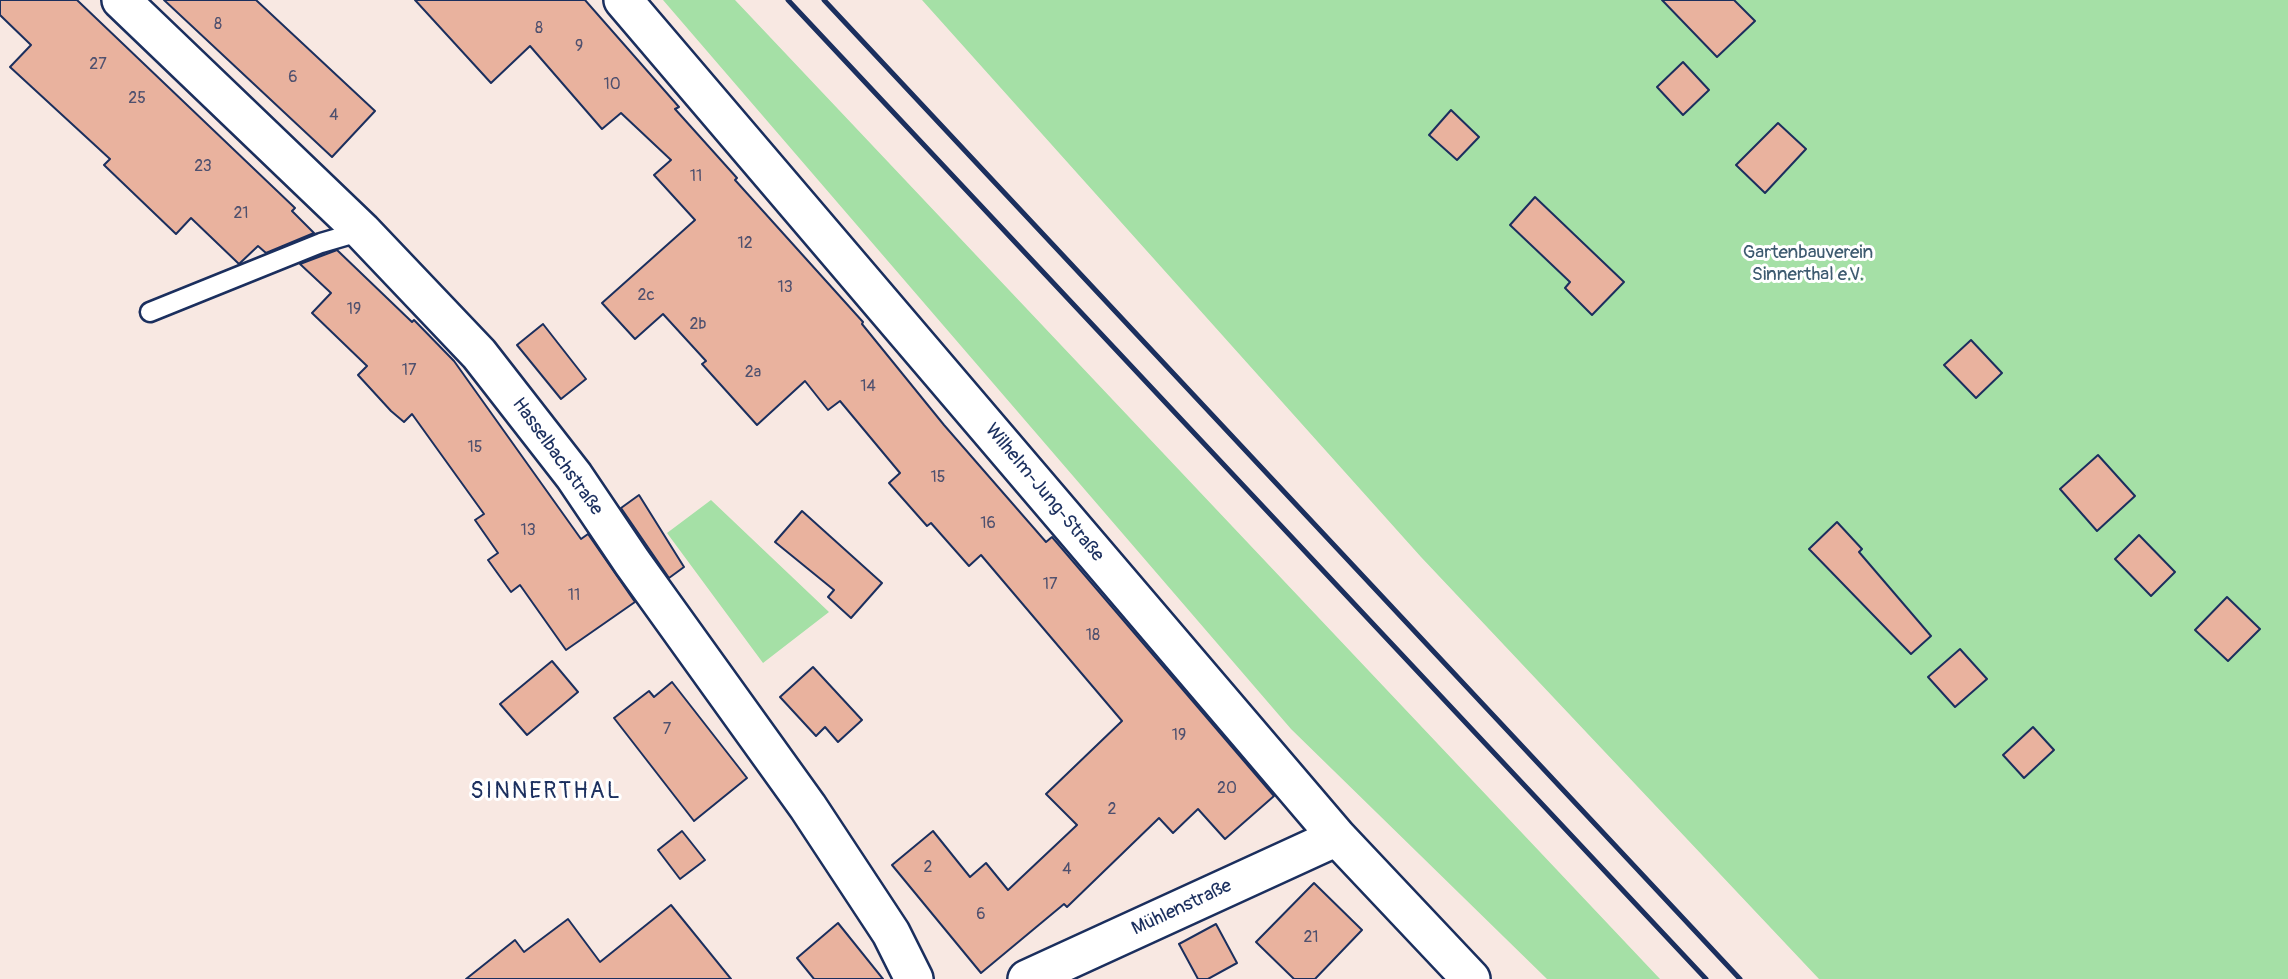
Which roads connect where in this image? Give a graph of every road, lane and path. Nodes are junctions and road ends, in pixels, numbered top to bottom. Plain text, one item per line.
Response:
1 (121, 0) edge
2 (623, 0) edge
3 (362, 231) junction
4 (150, 312) dead end
5 (1337, 836) junction
6 (914, 979) edge
7 (1027, 979) edge
8 (1471, 979) edge

1 - 3 street, Hasselbachstraße
2 - 5 street, Wilhelm-Jung-Straße
3 - 4 lane
3 - 6 street, Hasselbachstraße
5 - 7 street, Mühlenstraße
5 - 8 street, Wilhelm-Jung-Straße

